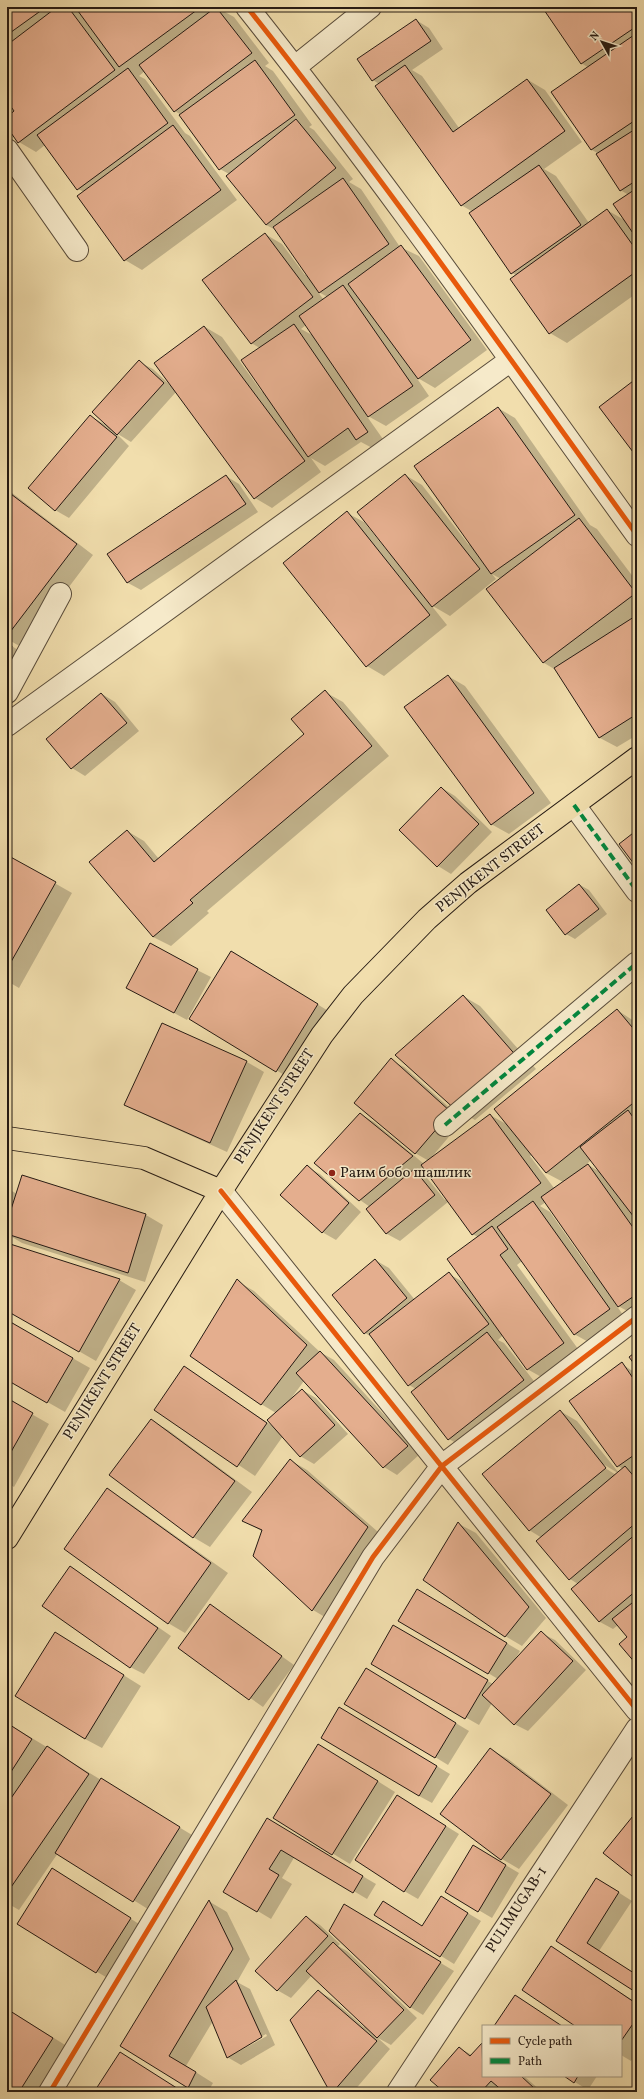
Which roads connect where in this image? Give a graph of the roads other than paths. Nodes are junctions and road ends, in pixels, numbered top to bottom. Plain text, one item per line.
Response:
1 (247, 7) edge
2 (370, 7) edge
3 (295, 67) junction
4 (7, 150) edge
5 (77, 250) dead end
6 (511, 360) junction
7 (637, 535) edge
8 (60, 594) dead end
9 (7, 692) edge
10 (7, 725) edge
11 (637, 758) edge
12 (574, 805) junction
13 (637, 891) edge
14 (637, 963) edge
15 (445, 1126) dead end
16 (7, 1138) edge
17 (220, 1191) junction
18 (637, 1318) edge
19 (442, 1466) junction
20 (7, 1538) edge
21 (637, 1710) edge
22 (637, 1728) edge
23 (50, 2092) edge
24 (398, 2092) edge

1 - 3 street
2 - 3 street
3 - 6 street
4 - 5 street
6 - 7 street
6 - 10 street
8 - 9 street
11 - 12 main road, PENJIKENT STREET
12 - 13 street
12 - 17 main road, PENJIKENT STREET
14 - 15 street
16 - 17 main road
17 - 19 street
17 - 20 main road, PENJIKENT STREET
18 - 19 street
19 - 21 street
19 - 23 street
22 - 24 street, PULIMUGAB-1

